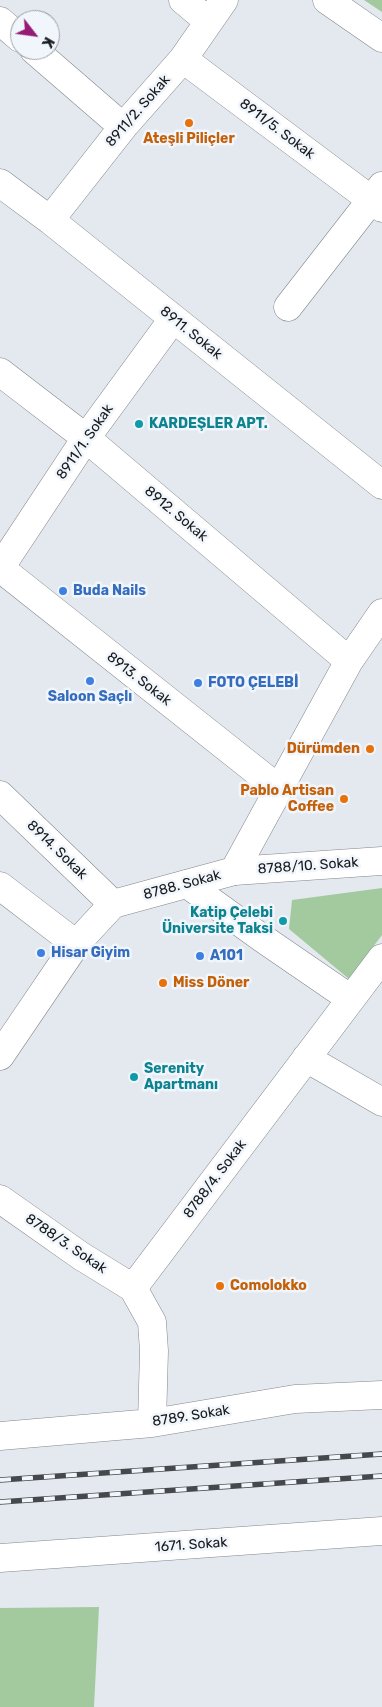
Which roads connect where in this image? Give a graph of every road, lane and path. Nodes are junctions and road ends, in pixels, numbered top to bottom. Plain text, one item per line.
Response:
1 (183, 0) edge
2 (327, 0) edge
3 (216, 11) edge
4 (0, 21) edge
5 (10, 30) edge
6 (382, 38) edge
7 (183, 59) junction
8 (46, 60) edge
9 (123, 127) junction
10 (0, 183) edge
11 (379, 198) edge
12 (50, 220) junction
13 (288, 307) dead end
14 (173, 319) junction
15 (0, 372) edge
16 (86, 438) junction
17 (382, 485) edge
18 (0, 568) edge
19 (382, 613) edge
20 (349, 661) junction
21 (279, 789) junction
22 (0, 795) edge
23 (382, 861) edge
24 (234, 871) junction
25 (186, 884) junction
26 (0, 886) edge
27 (113, 904) junction
28 (76, 944) junction
29 (382, 958) edge
30 (350, 999) junction
31 (0, 1056) edge
32 (306, 1058) junction
33 (382, 1102) edge
34 (0, 1199) edge
35 (132, 1288) junction
36 (382, 1396) edge
37 (152, 1423) junction
38 (0, 1436) edge
39 (382, 1531) edge
40 (0, 1558) edge

1 - 3 street
2 - 6 street
3 - 7 street, 8911/2. Sokak
4 - 5 street
7 - 9 street, 8911/2. Sokak
7 - 11 street, 8911/5. Sokak
8 - 9 street
9 - 12 street, 8911/2. Sokak
10 - 12 street, 8911. Sokak
11 - 13 street, 8911/5. Sokak
12 - 14 street, 8911. Sokak
14 - 16 street, 8911/1. Sokak
14 - 17 street, 8911. Sokak
15 - 16 street, 8912. Sokak
16 - 18 street, 8911/1. Sokak
16 - 20 street, 8912. Sokak
18 - 21 street, 8913. Sokak
19 - 20 street, 8788. Sokak
20 - 21 street, 8788. Sokak
21 - 24 street, 8788. Sokak
22 - 27 street, 8914. Sokak
23 - 24 street, 8788/10. Sokak
24 - 25 street, 8788. Sokak
25 - 27 street, 8788. Sokak
25 - 30 street
26 - 28 street
27 - 28 street
28 - 31 street
29 - 30 street, 8788/4. Sokak
30 - 32 street, 8788/4. Sokak
32 - 33 street
32 - 35 street, 8788/4. Sokak
34 - 35 street, 8788/3. Sokak
35 - 37 street
36 - 37 street, 8789. Sokak
37 - 38 street, 8789. Sokak
39 - 40 street, 1671. Sokak

